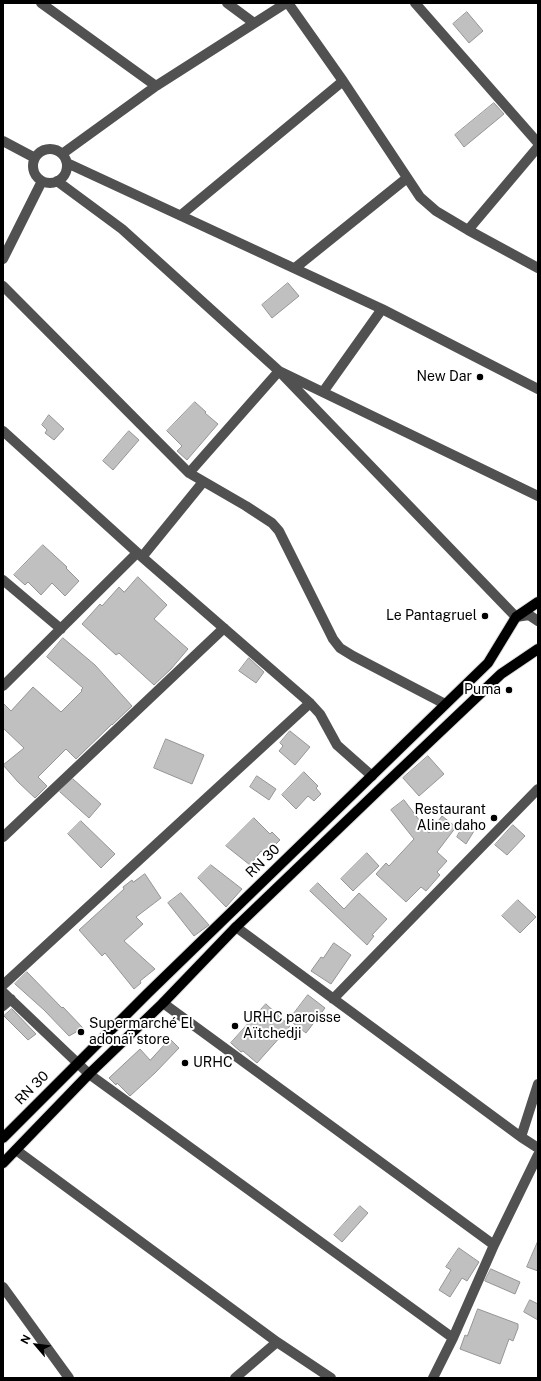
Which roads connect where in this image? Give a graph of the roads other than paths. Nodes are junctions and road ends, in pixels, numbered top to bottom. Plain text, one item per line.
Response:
1 (41, 3) edge
2 (227, 3) edge
3 (287, 3) edge
4 (415, 3) edge
5 (254, 23) junction
6 (343, 81) junction
7 (156, 86) junction
8 (3, 142) edge
9 (538, 143) edge
10 (538, 147) edge
11 (62, 154) junction
12 (35, 158) junction
13 (67, 163) junction
14 (407, 178) junction
15 (42, 181) junction
16 (57, 181) junction
17 (181, 216) junction
18 (468, 230) junction
19 (3, 259) edge
20 (294, 268) junction
21 (538, 268) edge
22 (3, 286) edge
23 (382, 309) junction
24 (279, 371) junction
25 (538, 389) edge
26 (323, 392) junction
27 (3, 430) edge
28 (189, 473) junction
29 (203, 482) junction
30 (538, 496) edge
31 (139, 555) junction
32 (3, 580) edge
33 (538, 602) edge
34 (516, 617) junction
35 (538, 621) edge
36 (224, 628) junction
37 (61, 629) junction
38 (538, 650) edge
39 (3, 686) edge
40 (310, 703) junction
41 (445, 704) junction
42 (372, 776) junction
43 (538, 789) edge
44 (3, 837) edge
45 (236, 927) junction
46 (3, 985) edge
47 (6, 999) edge
48 (333, 999) junction
49 (162, 1003) junction
50 (77, 1063) junction
51 (89, 1074) junction
52 (538, 1084) edge
53 (520, 1137) junction
54 (3, 1138) edge
55 (538, 1148) edge
56 (16, 1150) junction
57 (538, 1155) edge
58 (3, 1163) edge
59 (494, 1245) junction
60 (3, 1287) edge
61 (453, 1338) junction
62 (277, 1342) junction
63 (68, 1378) edge
64 (235, 1378) edge
65 (331, 1378) edge
66 (433, 1378) edge

1 - 7 street
2 - 5 street
3 - 5 street
3 - 6 street
4 - 9 street
5 - 7 street
6 - 14 street
6 - 17 street
7 - 11 street
8 - 12 street
10 - 18 street
11 - 12 street
11 - 13 street
12 - 15 street
13 - 16 street
13 - 17 street
14 - 18 street
14 - 20 street
15 - 16 street
15 - 19 street
16 - 24 street
17 - 20 street
18 - 21 street
20 - 23 street
22 - 28 street
23 - 25 street
23 - 26 street
24 - 26 street
24 - 28 street
24 - 34 street
26 - 30 street
27 - 31 street
28 - 29 street
29 - 31 street
29 - 41 street
31 - 36 street
31 - 37 street
32 - 37 street
33 - 34 main road, RN 30 / RN 30
34 - 35 street
34 - 41 main road, RN 30 / RN 30
36 - 40 street
36 - 44 street
37 - 39 street
38 - 45 main road, RN 30
40 - 42 street
40 - 46 street
41 - 42 main road, RN 30 / RN 30
42 - 50 main road, RN 30 / RN 30
43 - 48 street
45 - 48 street
45 - 49 main road, RN 30
47 - 50 street
48 - 53 street
49 - 51 main road, RN 30
49 - 59 street
50 - 51 street
50 - 54 main road, RN 30 / RN 30
51 - 56 main road, RN 30
51 - 61 street
52 - 53 street
53 - 55 street
56 - 58 main road, RN 30
56 - 62 street
57 - 59 street
59 - 61 street
60 - 63 street
61 - 66 street
62 - 64 street
62 - 65 street

